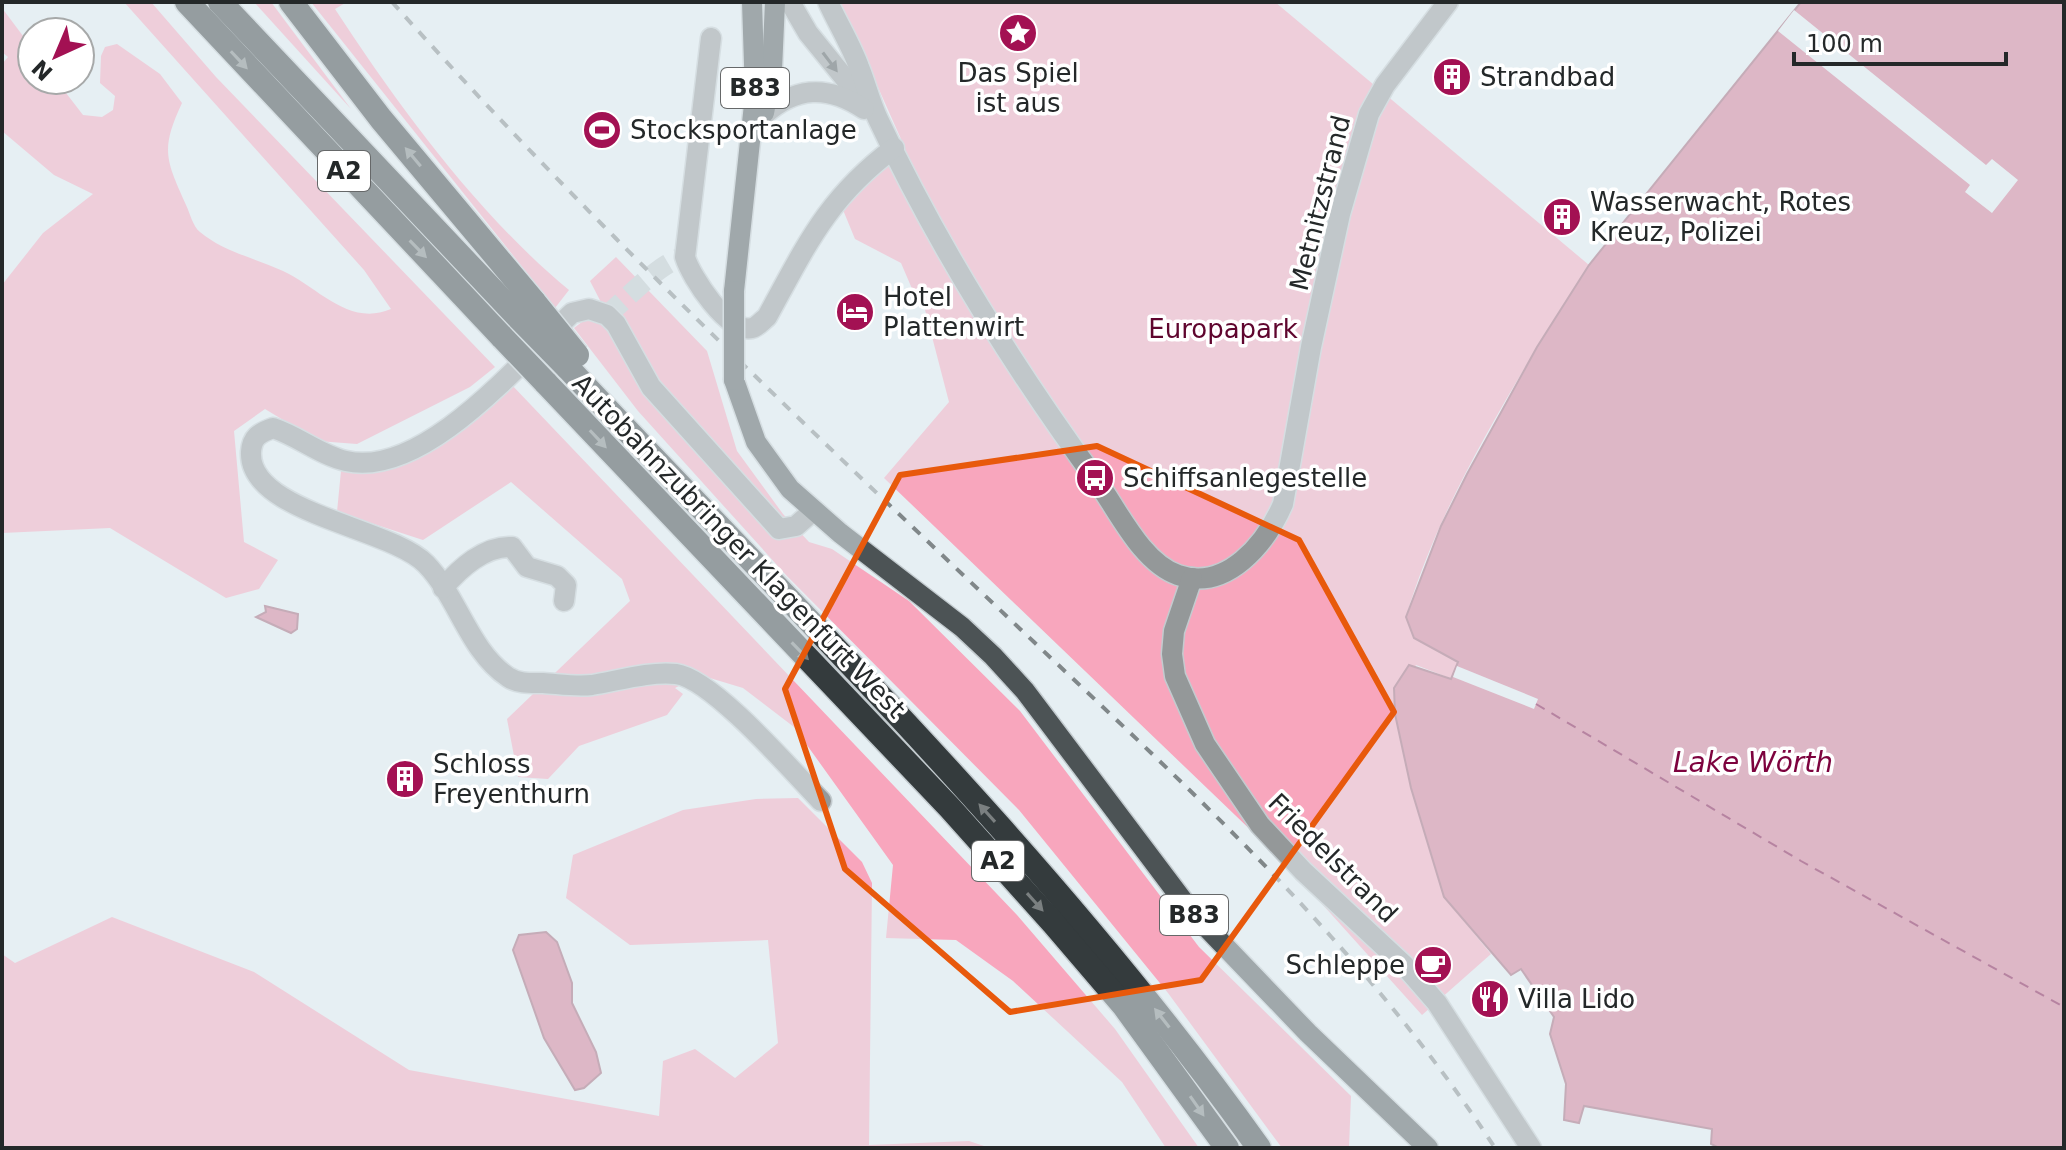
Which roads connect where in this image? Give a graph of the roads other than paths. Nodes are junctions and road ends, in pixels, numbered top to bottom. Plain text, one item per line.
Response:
1 (187, 2) edge
2 (220, 2) edge
3 (291, 2) edge
4 (752, 2) edge
5 (775, 2) edge
6 (790, 2) edge
7 (828, 2) edge
8 (1448, 2) edge
9 (711, 38) dead end
10 (764, 115) junction
11 (877, 117) junction
12 (894, 148) junction
13 (748, 174) junction
14 (528, 311) junction
15 (813, 511) junction
16 (1192, 578) junction
17 (443, 588) junction
18 (564, 601) dead end
19 (821, 801) dead end
20 (1427, 1147) edge
21 (1227, 1148) edge
22 (1259, 1148) edge
23 (1531, 1148) edge

1 -> 21 highway, Autobahnzubringer Klagenfurt West / A2, bridge
2 - 14 highway, Autobahnzubringer Klagenfurt West / A2
14 -> 3 highway
4 - 13 main road, B83
5 - 10 main road, B83
6 -> 11 street
7 - 11 street
8 - 16 street, Metnitzstrand
9 - 12 street
10 - 11 street
10 - 13 main road, B83
11 - 12 street
12 - 16 street
13 - 15 main road, B83, bridge
22 -> 14 highway, Autobahnzubringer Klagenfurt West / A2, bridge
15 - 17 street
15 - 20 main road, B83
16 - 23 street, Friedelstrand
17 - 18 street
17 - 19 street

